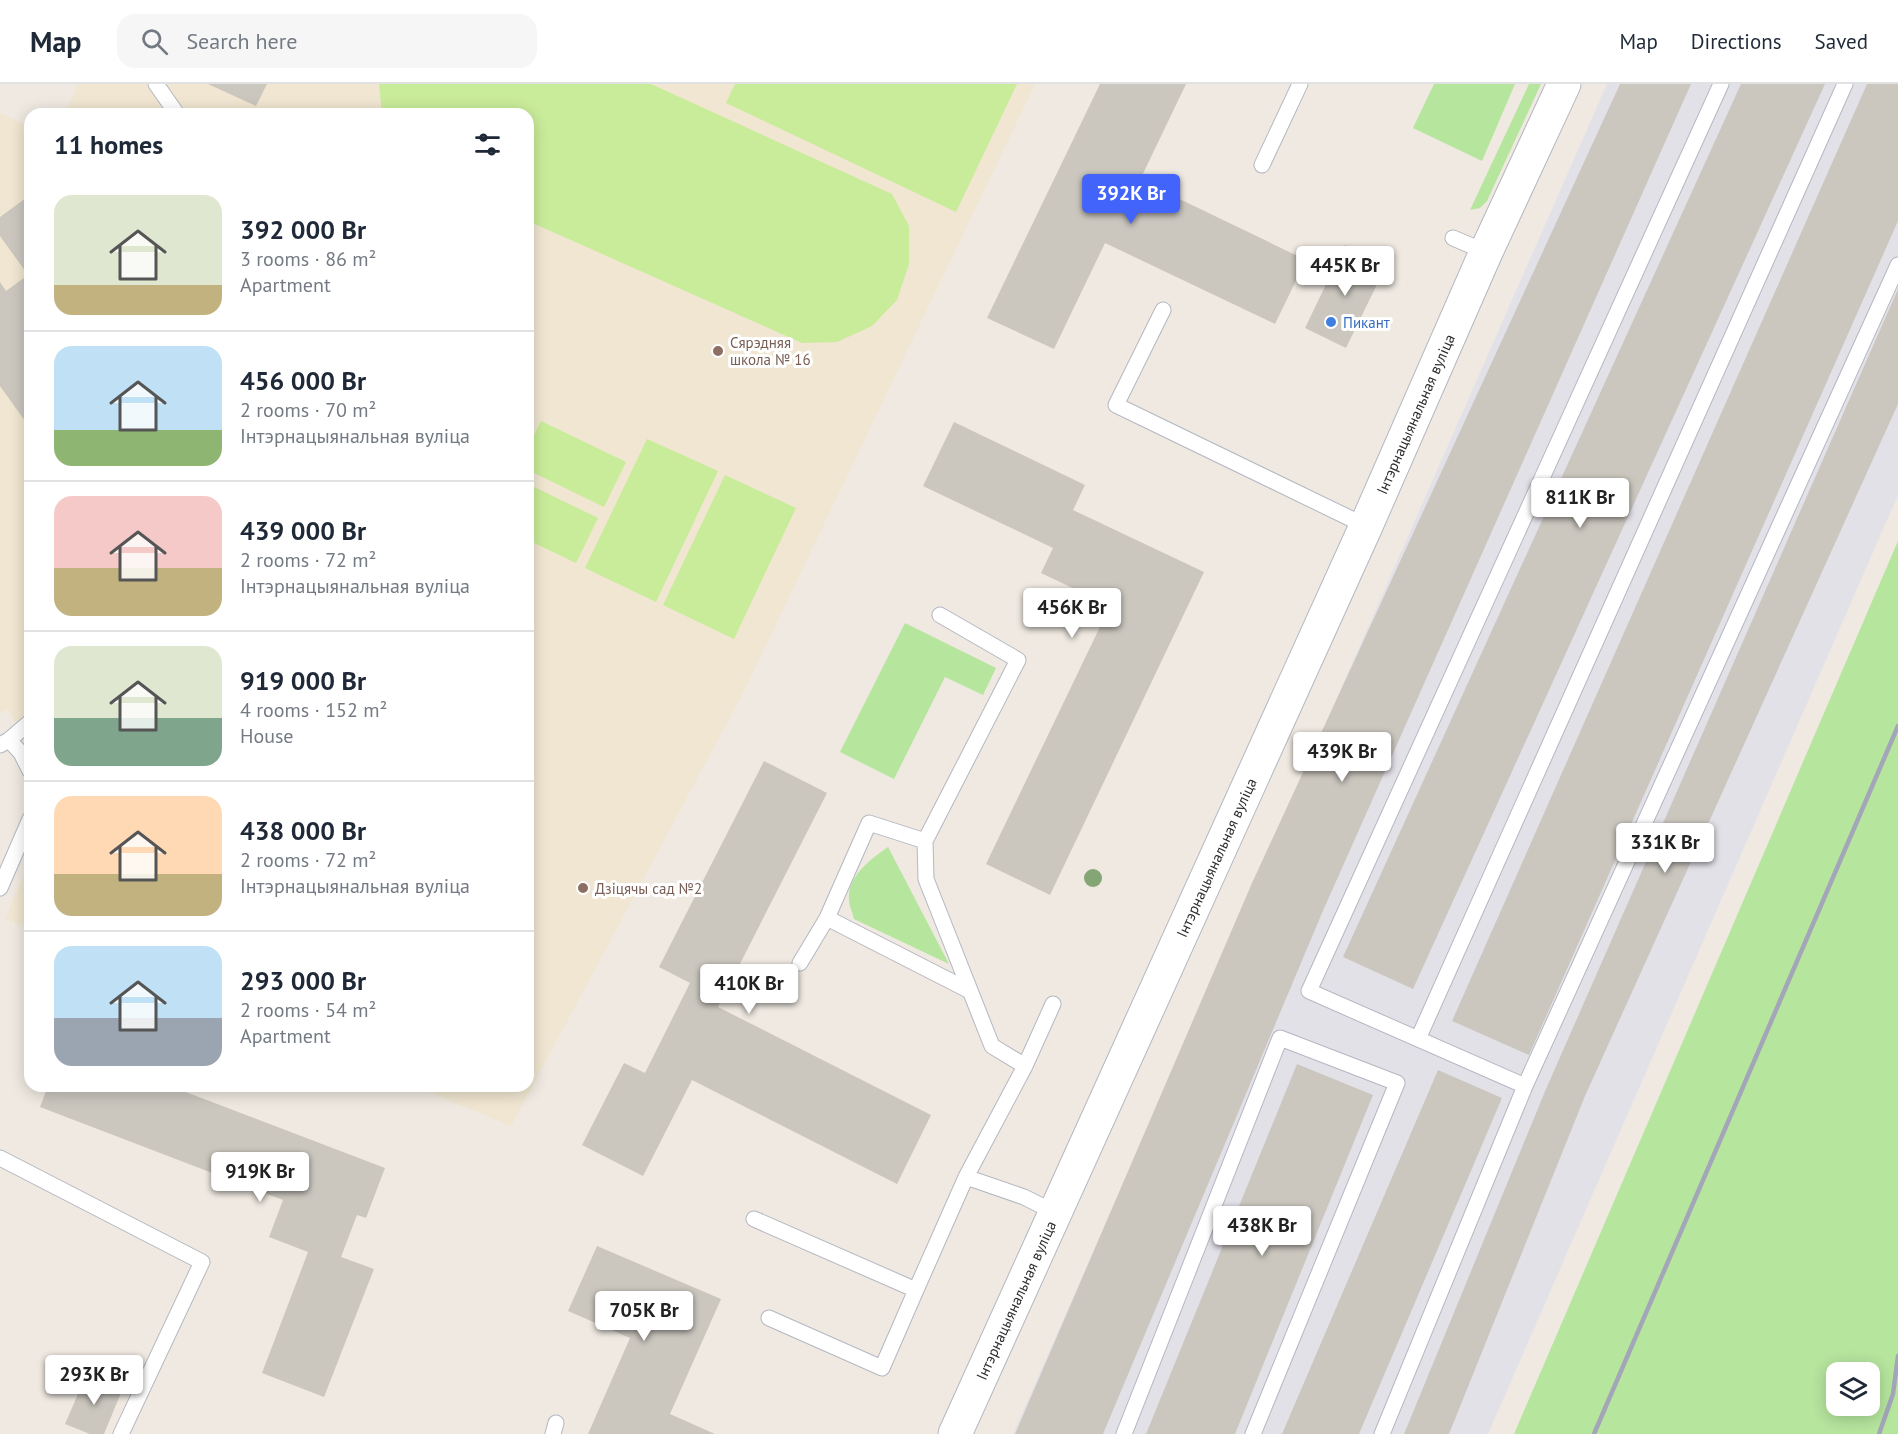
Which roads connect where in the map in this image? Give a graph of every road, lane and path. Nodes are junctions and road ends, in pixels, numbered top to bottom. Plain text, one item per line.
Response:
1 (156, 84) edge
2 (1300, 84) edge
3 (1564, 84) edge
4 (1721, 84) edge
5 (1845, 84) edge
6 (173, 108) edge
7 (1262, 165) dead end
8 (1454, 238) dead end
9 (1486, 252) junction
10 (1898, 265) edge
11 (1162, 310) dead end
12 (1366, 526) junction
13 (939, 615) dead end
14 (24, 727) edge
15 (4, 742) edge
16 (24, 759) edge
17 (24, 833) edge
18 (925, 841) junction
19 (0, 888) edge
20 (826, 918) junction
21 (800, 963) dead end
22 (970, 991) junction
23 (1053, 1005) dead end
24 (1418, 1039) junction
25 (1025, 1066) junction
26 (1525, 1086) junction
27 (0, 1158) edge
28 (966, 1177) junction
29 (1054, 1212) junction
30 (754, 1219) dead end
31 (916, 1290) junction
32 (769, 1318) dead end
33 (122, 1434) edge
34 (955, 1434) edge
35 (1124, 1434) edge
36 (1253, 1434) edge
37 (1382, 1434) edge

1 - 6 lane
2 - 7 lane
3 - 9 street, Інтэрнацыянальная вуліца
4 - 24 lane
5 - 24 lane
8 - 9 lane
9 - 12 street, Інтэрнацыянальная вуліца
10 - 26 lane
11 - 12 lane
12 - 29 street, Інтэрнацыянальная вуліца
13 - 18 lane
14 - 15 lane
15 - 16 lane
17 - 19 lane
18 - 20 lane
18 - 22 lane
20 - 21 lane
20 - 22 lane
22 - 25 lane
23 - 25 lane
24 - 26 lane
25 - 28 lane
26 - 37 lane
27 - 33 lane
28 - 29 lane
28 - 31 lane
29 - 34 street, Інтэрнацыянальная вуліца
30 - 31 lane
31 - 32 lane
35 - 36 lane

